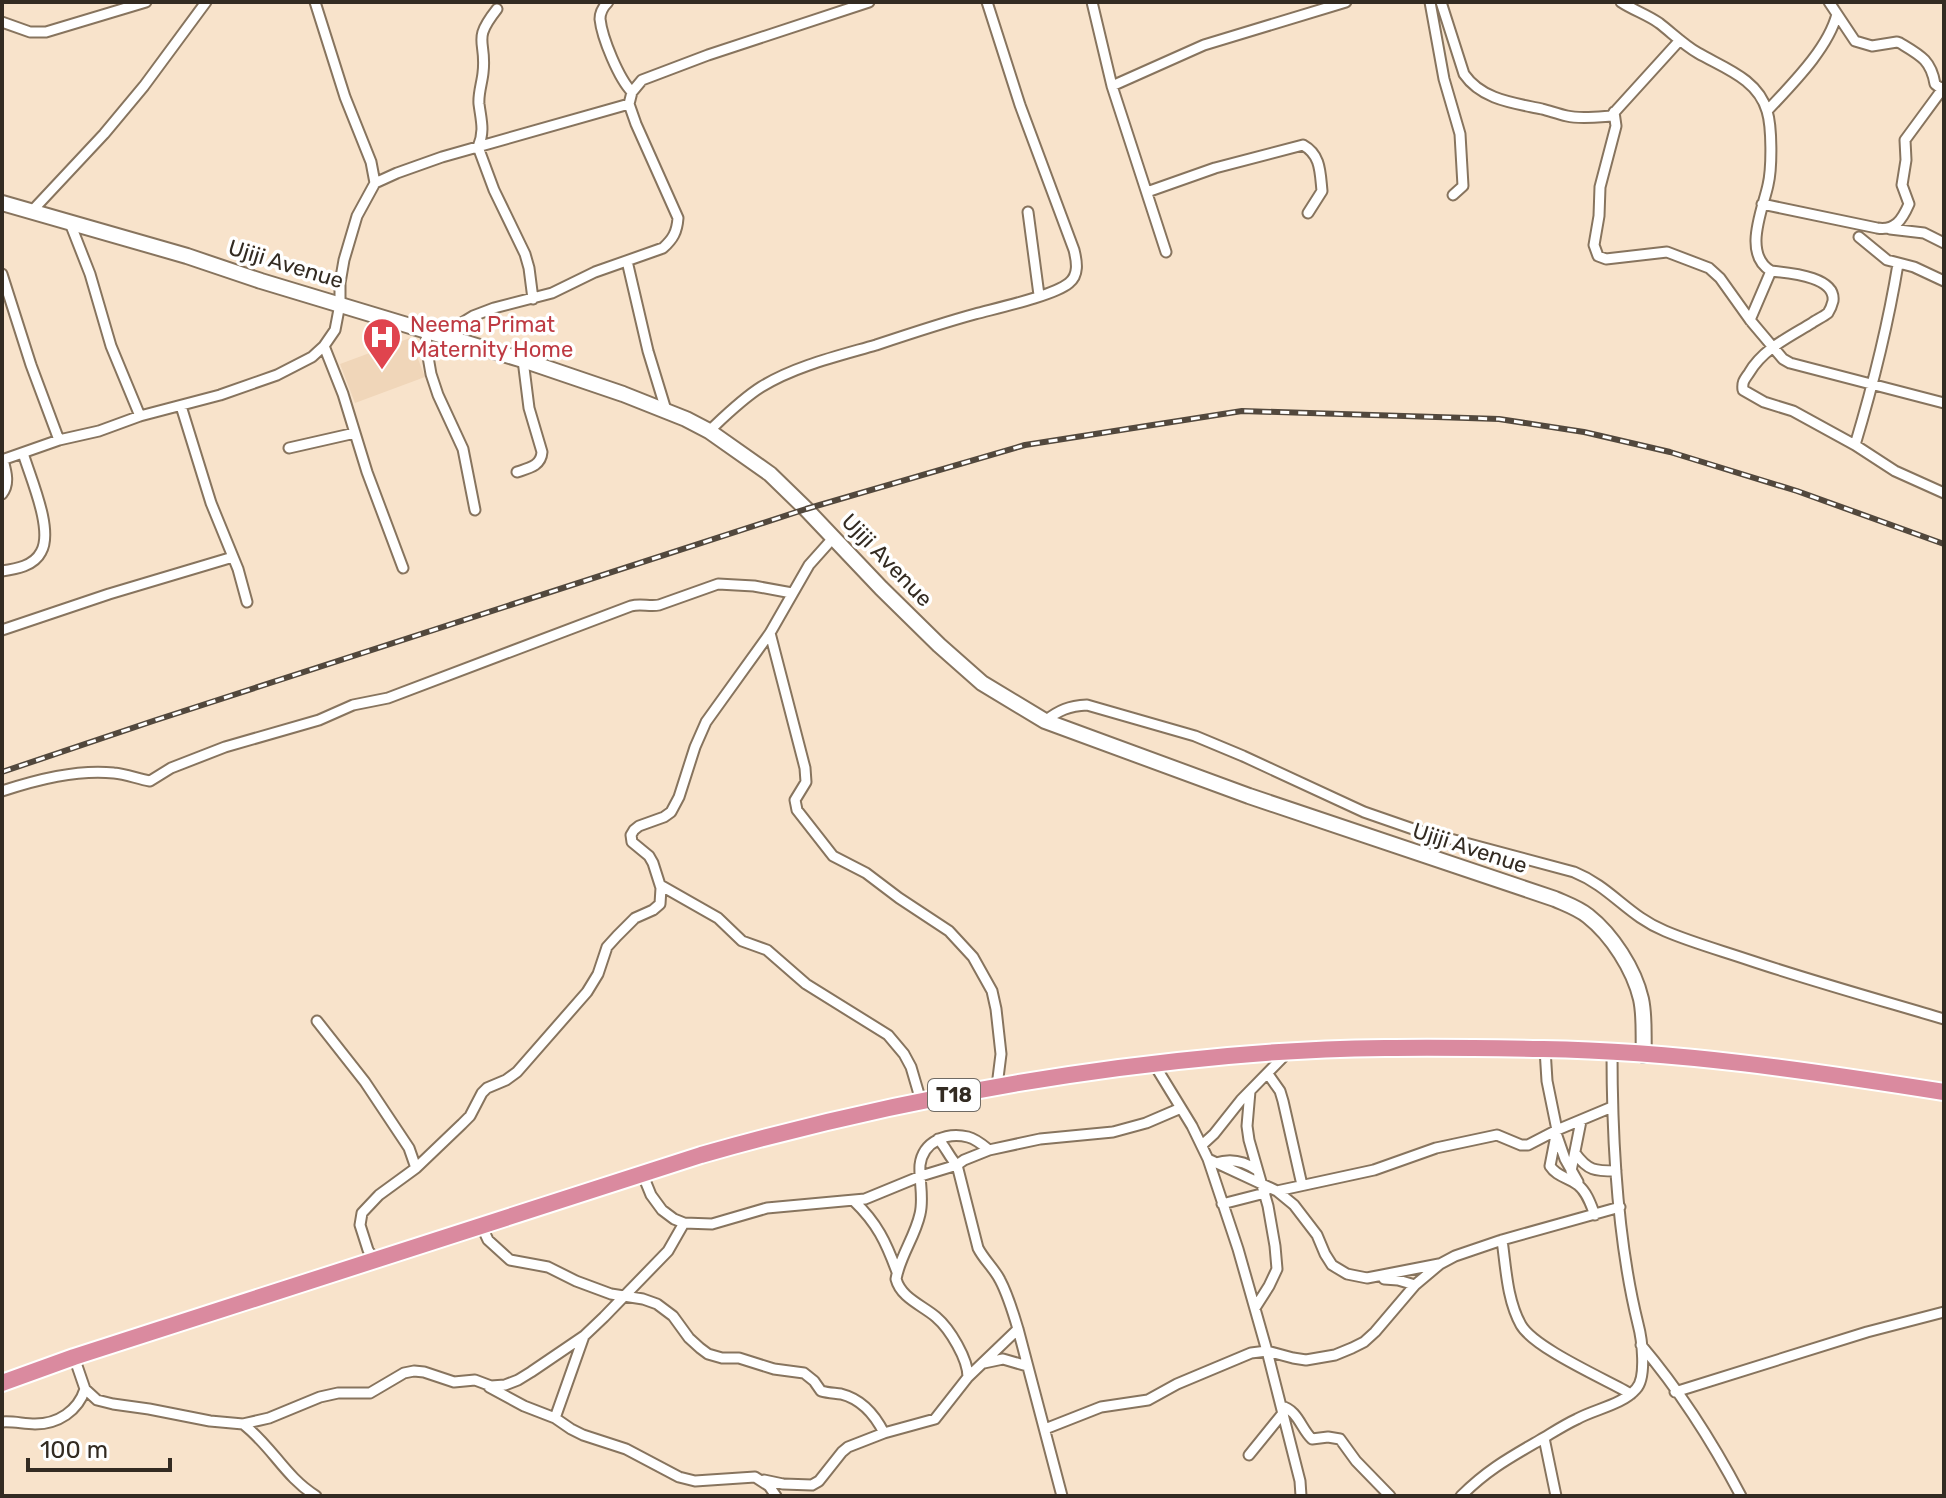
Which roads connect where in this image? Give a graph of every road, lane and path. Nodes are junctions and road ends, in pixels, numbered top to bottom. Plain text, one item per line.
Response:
1 (146, 2) edge
2 (206, 2) edge
3 (315, 2) edge
4 (608, 2) edge
5 (869, 2) edge
6 (987, 2) edge
7 (1092, 2) edge
8 (1346, 2) edge
9 (1430, 2) edge
10 (1441, 2) edge
11 (1621, 2) edge
12 (1829, 2) edge
13 (497, 9) dead end
14 (1837, 14) junction
15 (2, 22) edge
16 (1680, 40) junction
17 (1112, 86) junction
18 (1943, 90) edge
19 (632, 92) junction
20 (629, 104) junction
21 (1767, 111) junction
22 (1614, 112) junction
23 (478, 147) junction
24 (375, 183) junction
25 (1147, 192) junction
26 (1453, 195) dead end
27 (2, 203) edge
28 (1762, 204) junction
29 (31, 212) junction
30 (1028, 212) dead end
31 (1308, 213) dead end
32 (70, 223) junction
33 (1887, 229) junction
34 (1859, 237) dead end
35 (1944, 243) edge
36 (1166, 252) dead end
37 (627, 261) junction
38 (1898, 264) junction
39 (1771, 271) junction
40 (3, 281) edge
41 (1944, 281) edge
42 (1039, 295) junction
43 (533, 299) junction
44 (340, 304) junction
45 (1750, 320) junction
46 (426, 330) junction
47 (442, 335) junction
48 (324, 346) junction
49 (1773, 346) junction
50 (523, 360) junction
51 (1873, 386) junction
52 (1944, 403) edge
53 (181, 406) junction
54 (666, 410) junction
55 (140, 416) junction
56 (709, 431) junction
57 (355, 433) junction
58 (59, 440) junction
59 (1855, 445) junction
60 (289, 448) dead end
61 (23, 453) junction
62 (2, 460) edge
63 (517, 472) dead end
64 (1944, 493) edge
65 (2, 494) edge
66 (475, 510) dead end
67 (834, 537) junction
68 (233, 557) junction
69 (403, 568) dead end
70 (2, 571) edge
71 (792, 593) junction
72 (247, 602) dead end
73 (2, 630) edge
74 (770, 633) junction
75 (1045, 721) junction
76 (2, 791) edge
77 (660, 885) junction
78 (1944, 1019) edge
79 (317, 1021) dead end
80 (1545, 1049) junction
81 (1612, 1052) junction
82 (1287, 1053) junction
83 (1644, 1055) junction
84 (1154, 1064) junction
85 (1268, 1074) junction
86 (997, 1086) junction
87 (1250, 1091) junction
88 (1944, 1092) edge
89 (921, 1101) junction
90 (1612, 1107) junction
91 (1181, 1108) junction
92 (1581, 1121) junction
93 (1557, 1133) junction
94 (938, 1139) junction
95 (1202, 1145) junction
96 (989, 1150) junction
97 (1575, 1153) junction
98 (1212, 1161) junction
99 (957, 1165) junction
100 (416, 1168) junction
101 (1257, 1170) junction
102 (1571, 1171) junction
103 (1616, 1171) junction
104 (642, 1173) junction
105 (921, 1176) junction
106 (1302, 1185) junction
107 (1580, 1185) junction
108 (1264, 1190) junction
109 (1277, 1191) junction
110 (854, 1201) junction
111 (1222, 1204) junction
112 (1620, 1207) junction
113 (1595, 1215) junction
114 (684, 1223) junction
115 (481, 1225) junction
116 (1502, 1240) junction
117 (375, 1260) junction
118 (1440, 1264) junction
119 (897, 1272) junction
120 (1367, 1278) junction
121 (1415, 1285) junction
122 (625, 1297) junction
123 (1255, 1308) junction
124 (1944, 1312) edge
125 (1018, 1329) junction
126 (584, 1336) junction
127 (1641, 1345) junction
128 (1267, 1351) junction
129 (74, 1357) junction
130 (966, 1361) junction
131 (982, 1364) junction
132 (1027, 1366) junction
133 (968, 1377) junction
134 (475, 1380) junction
135 (2, 1383) edge
136 (85, 1389) junction
137 (1675, 1392) junction
138 (1631, 1394) junction
139 (1282, 1409) junction
140 (555, 1418) junction
141 (2, 1422) edge
142 (243, 1424) junction
143 (1045, 1429) junction
144 (884, 1433) junction
145 (1544, 1438) junction
146 (1249, 1455) dead end
147 (760, 1479) junction
148 (316, 1496) edge
149 (776, 1496) edge
150 (1062, 1496) edge
151 (1301, 1496) edge
152 (1390, 1496) edge
153 (1461, 1496) edge
154 (1556, 1496) edge
155 (1741, 1496) edge

1 - 15 street
2 - 29 street
3 - 24 street
4 - 19 street
5 - 19 street
6 - 42 street
7 - 17 street
8 - 17 street
9 - 26 street
10 - 22 street
11 - 16 street
12 - 14 street
13 - 23 street
14 - 18 street
14 - 21 street
16 - 21 street
16 - 22 street
17 - 25 street
18 - 33 street
19 - 20 street
20 - 23 street
20 - 37 street
21 - 28 street
22 - 45 street
23 - 24 street
23 - 43 street
24 - 44 street
25 - 31 street
25 - 36 street
27 - 29 main road, Ujiji Avenue
28 - 33 street
28 - 39 street
29 - 32 main road, Ujiji Avenue
30 - 42 street
32 - 44 main road, Ujiji Avenue
32 - 55 street
33 - 35 street
34 - 38 street
37 - 43 street
37 - 54 street
38 - 41 street
38 - 51 street
39 - 45 street
39 - 49 street
40 - 58 street
42 - 56 street
43 - 47 street
44 - 46 main road, Ujiji Avenue
44 - 48 street
45 - 49 street
46 - 47 main road, Ujiji Avenue
46 - 66 street
47 - 50 main road, Ujiji Avenue
48 - 53 street
48 - 57 street
49 - 51 street
49 - 59 street
50 - 54 main road, Ujiji Avenue
50 - 63 street
51 - 52 street
51 - 59 street
53 - 55 street
53 - 68 street
54 - 56 main road, Ujiji Avenue
55 - 58 street
56 - 67 main road, Ujiji Avenue
57 - 60 street
57 - 69 street
58 - 61 street
59 - 64 street
61 - 62 street
61 - 70 street
62 - 65 street
67 - 71 street
67 - 75 main road, Ujiji Avenue
68 - 72 street
68 - 73 street
71 - 74 street
71 - 76 street
74 - 77 street
74 - 86 street
75 - 78 street
75 - 83 main road, Ujiji Avenue
77 - 89 street
77 - 100 street
79 - 100 street
80 - 81 highway, T18
80 - 82 highway, T18
80 - 93 street
81 - 83 highway, T18
81 - 90 street
82 - 84 highway, T18
82 - 85 street
83 - 88 highway, T18
84 - 86 highway, T18
84 - 91 street
85 - 87 street
85 - 106 street
86 - 89 highway, T18
87 - 95 street
87 - 101 street
89 - 104 highway, T18
90 - 92 street
90 - 103 street
91 - 95 street
91 - 96 street
92 - 93 street
92 - 97 street
93 - 102 street
93 - 106 street
93 - 107 street
94 - 96 street
94 - 99 street
94 - 105 street
95 - 98 street
96 - 99 street
97 - 102 street
97 - 103 street
98 - 101 street
98 - 108 street
98 - 111 street
99 - 105 street
99 - 125 street
100 - 117 street
101 - 108 street
102 - 107 street
103 - 112 street
104 - 114 street
104 - 115 highway, T18
105 - 110 street
105 - 119 street
106 - 109 street
107 - 113 street
108 - 109 street
108 - 111 street
108 - 123 street
109 - 120 street
110 - 114 street
110 - 119 street
111 - 123 street
112 - 113 street
112 - 127 street
113 - 116 street
114 - 122 street
115 - 117 highway, T18
115 - 122 street
116 - 118 street
116 - 138 street
117 - 129 highway, T18
118 - 120 street
118 - 121 street
119 - 130 street
120 - 121 street
121 - 128 street
122 - 126 street
122 - 144 street
123 - 128 street
124 - 137 street
125 - 131 street
125 - 132 street
126 - 134 street
126 - 140 street
127 - 137 street
127 - 138 street
128 - 139 street
128 - 143 street
129 - 135 highway, T18
129 - 136 street
130 - 131 street
130 - 133 street
131 - 132 street
131 - 133 street
132 - 143 street
133 - 144 street
134 - 140 street
134 - 142 street
136 - 141 street
136 - 142 street
137 - 155 street
138 - 145 street
139 - 146 street
139 - 151 street
139 - 152 street
140 - 147 street
142 - 148 street
143 - 150 street
144 - 147 street
145 - 153 street
145 - 154 street
147 - 149 street

